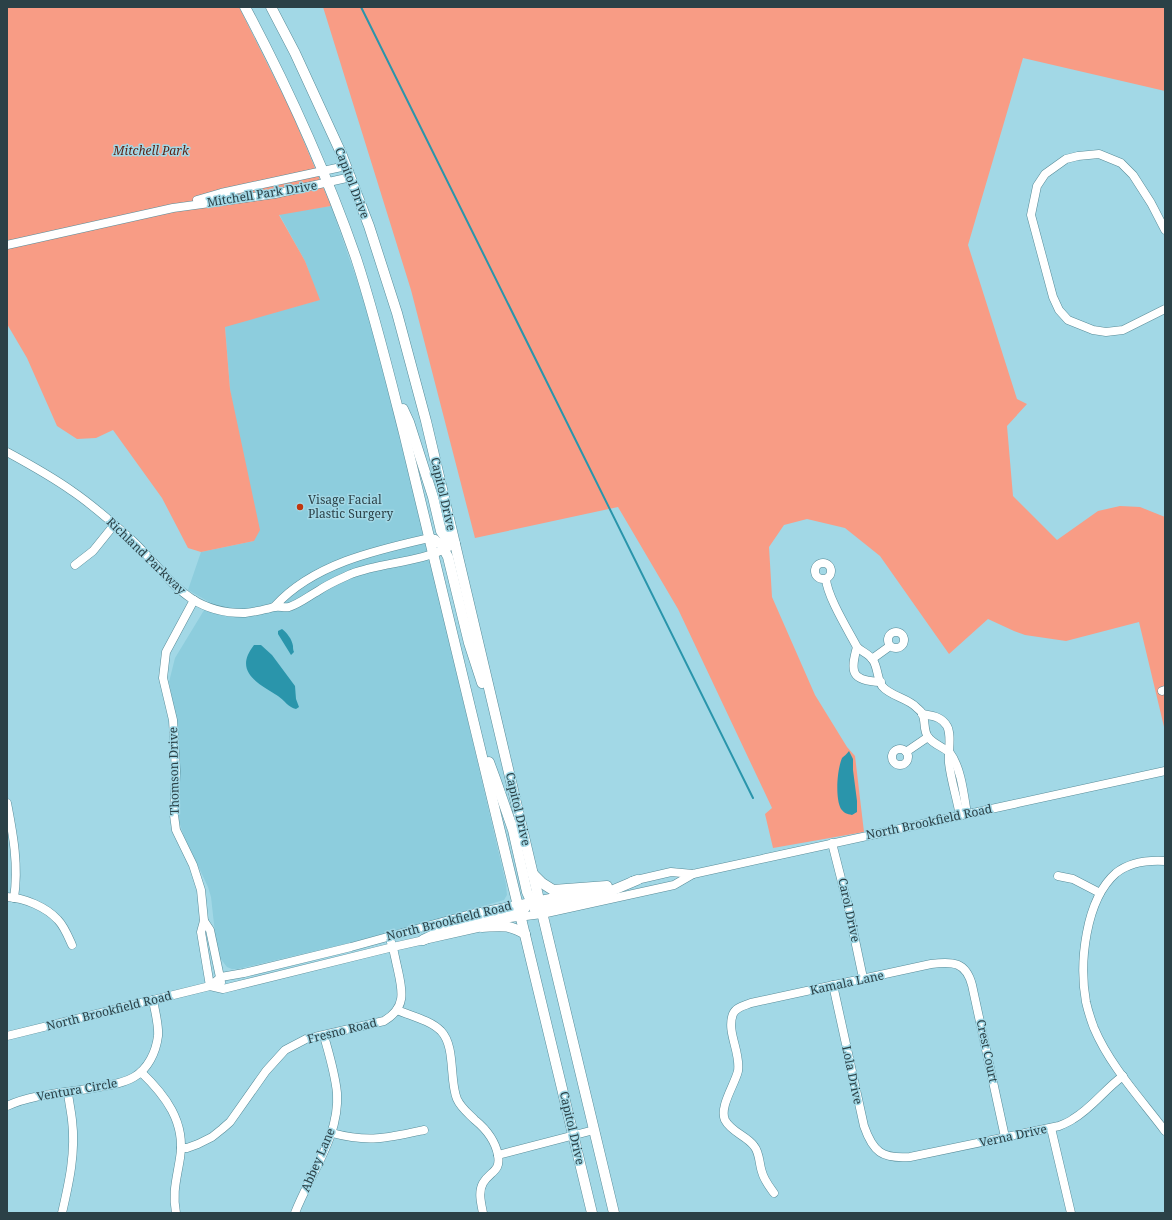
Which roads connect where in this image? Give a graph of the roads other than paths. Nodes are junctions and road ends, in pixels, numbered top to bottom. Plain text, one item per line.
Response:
1 (245, 7) edge
2 (271, 7) edge
3 (346, 166) junction
4 (322, 172) junction
5 (351, 177) junction
6 (327, 183) junction
7 (173, 208) junction
8 (1165, 230) edge
9 (7, 245) edge
10 (1165, 309) edge
11 (392, 383) junction
12 (7, 452) edge
13 (114, 525) junction
14 (429, 538) junction
15 (455, 544) junction
16 (445, 549) junction
17 (433, 554) junction
18 (347, 561) junction
19 (75, 565) dead end
20 (351, 574) junction
21 (826, 579) dead end
22 (194, 600) junction
23 (275, 606) junction
24 (890, 646) dead end
25 (857, 647) junction
26 (872, 659) junction
27 (880, 682) junction
28 (922, 714) junction
29 (501, 736) junction
30 (928, 736) junction
31 (478, 737) junction
32 (906, 752) dead end
33 (949, 752) junction
34 (1165, 771) edge
35 (7, 803) edge
36 (964, 815) junction
37 (832, 843) junction
38 (1165, 862) edge
39 (532, 873) junction
40 (693, 874) junction
41 (1058, 876) dead end
42 (637, 880) junction
43 (607, 886) junction
44 (1100, 893) junction
45 (11, 897) edge
46 (537, 906) junction
47 (519, 910) junction
48 (204, 922) junction
49 (482, 927) junction
50 (525, 934) junction
51 (390, 936) junction
52 (423, 940) junction
53 (72, 944) dead end
54 (393, 947) junction
55 (963, 967) joint
56 (220, 977) junction
57 (863, 978) junction
58 (210, 986) junction
59 (833, 986) junction
60 (223, 990) junction
61 (153, 1000) junction
62 (397, 1010) junction
63 (7, 1036) edge
64 (324, 1036) junction
65 (141, 1072) junction
66 (1122, 1076) junction
67 (68, 1093) junction
68 (7, 1106) edge
69 (1051, 1128) junction
70 (424, 1130) dead end
71 (594, 1130) junction
72 (1165, 1131) edge
73 (332, 1133) junction
74 (574, 1135) junction
75 (1005, 1137) junction
76 (181, 1148) junction
77 (498, 1155) junction
78 (886, 1156) joint
79 (774, 1193) dead end
80 (62, 1213) edge
81 (176, 1213) edge
82 (295, 1213) edge
83 (483, 1213) edge
84 (592, 1213) edge
85 (614, 1213) edge
86 (1071, 1213) edge

1 - 4 main road, Capitol Drive
2 - 3 main road, Capitol Drive
3 - 4 street, Mitchell Park Drive
3 - 5 main road, Capitol Drive
4 - 6 main road, Capitol Drive
4 - 7 street, Mitchell Park Drive
5 - 6 street, Mitchell Park Drive
5 - 15 main road, Capitol Drive
6 - 7 street, Mitchell Park Drive
6 - 11 main road, Capitol Drive
7 - 9 street, Mitchell Park Drive
8 - 10 street
11 - 14 main road, Capitol Drive
11 - 15 main road
12 - 13 street, Richland Parkway
13 - 19 street
13 - 22 street, Richland Parkway
14 - 15 street, Richland Parkway
14 - 16 main road
14 - 17 main road, Capitol Drive
14 - 18 street, Richland Parkway
15 - 16 street, Richland Parkway
15 - 29 main road, Capitol Drive
16 - 17 street, Richland Parkway
16 - 29 main road
17 - 20 street, Richland Parkway
17 - 31 main road, Capitol Drive
18 - 20 street
18 - 23 street, Richland Parkway
20 - 23 street, Richland Parkway
21 - 25 street
22 - 23 street, Richland Parkway
22 - 48 street, Thomson Drive
24 - 26 street
25 - 26 street
25 - 27 street
26 - 27 street
27 - 28 street
28 - 30 street
28 - 33 street
29 - 39 main road, Capitol Drive
30 - 32 street
30 - 33 street
31 - 46 main road
31 - 47 main road, Capitol Drive
33 - 36 street
34 - 36 street, North Brookfield Road
35 - 45 street
36 - 37 street, North Brookfield Road
37 - 40 street, North Brookfield Road
37 - 57 street, Carol Drive
38 - 44 street
39 - 43 main road
39 - 46 main road, Capitol Drive
40 - 42 street, North Brookfield Road
40 - 46 street, North Brookfield Road
41 - 44 street
42 - 43 street, North Brookfield Road
42 - 46 main road
43 - 46 street, North Brookfield Road
44 - 66 street
45 - 53 street
46 - 47 main road
46 - 71 main road, Capitol Drive
47 - 49 street, North Brookfield Road
47 - 50 main road, Capitol Drive
47 - 51 street, North Brookfield Road
47 - 52 main road
48 - 56 street, Thomson Drive
48 - 58 street, Thomson Drive
49 - 50 main road
49 - 52 street, North Brookfield Road
50 - 74 main road, Capitol Drive
51 - 54 street
51 - 56 street, North Brookfield Road
52 - 54 street, North Brookfield Road
54 - 60 street, North Brookfield Road
54 - 62 street
55 - 57 street, Kamala Lane
55 - 75 street, Crest Court
56 - 58 street, North Brookfield Road
56 - 60 street, Thomson Drive
57 - 59 street, Kamala Lane
58 - 60 street
58 - 61 street, North Brookfield Road
59 - 78 street, Lola Drive
59 - 79 street, Kamala Lane
61 - 63 street, North Brookfield Road
61 - 65 street, Ventura Circle
62 - 64 street, Fresno Road
62 - 77 street
64 - 73 street, Abbey Lane
64 - 76 street, Fresno Road
65 - 67 street, Ventura Circle
65 - 76 street
66 - 69 street, Verna Drive
66 - 72 street
67 - 68 street, Ventura Circle
67 - 80 street
69 - 75 street, Verna Drive
69 - 86 street
70 - 73 street
71 - 74 street
71 - 85 main road, Capitol Drive
73 - 82 street, Abbey Lane
74 - 77 street
74 - 84 main road, Capitol Drive
75 - 78 street, Verna Drive
76 - 81 street
77 - 83 street

